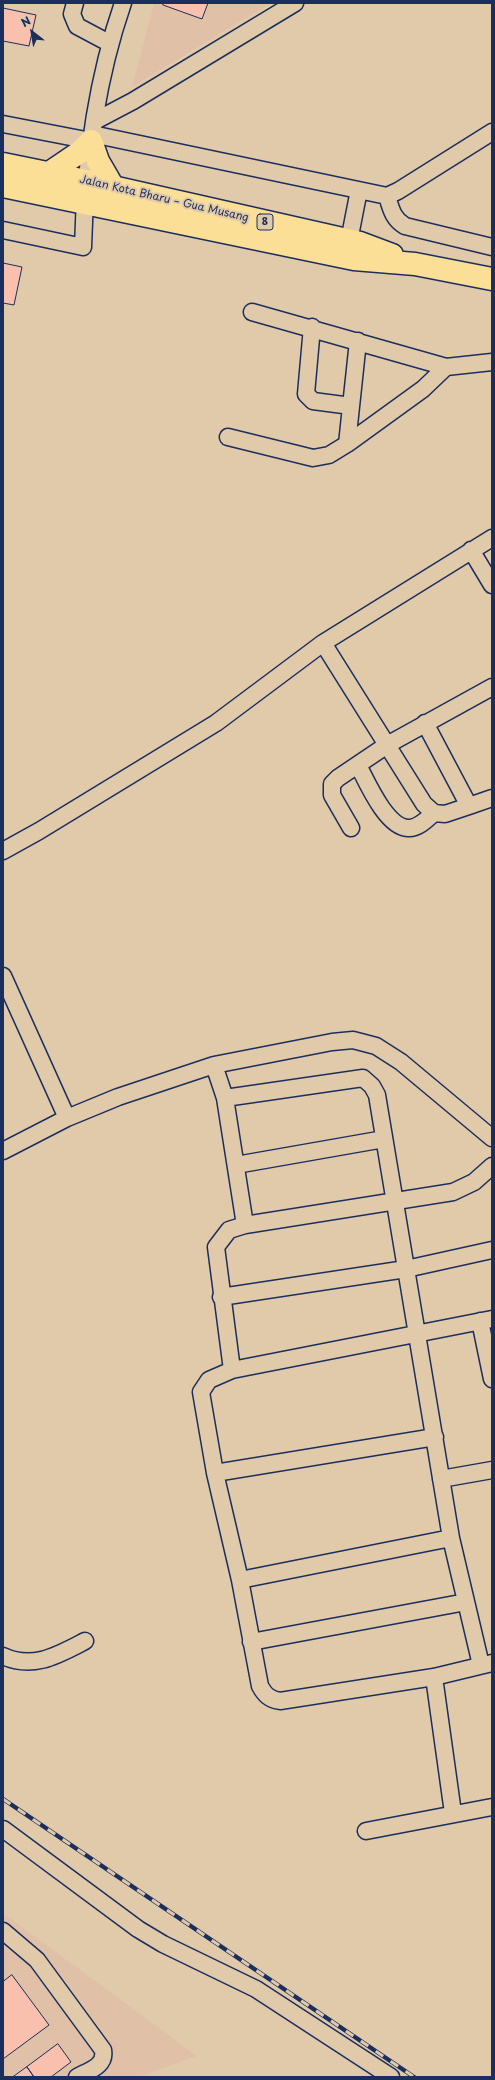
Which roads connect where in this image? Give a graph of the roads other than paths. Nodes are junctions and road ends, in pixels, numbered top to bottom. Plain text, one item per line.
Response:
1 (75, 3) edge
2 (123, 3) edge
3 (295, 3) edge
4 (109, 43) junction
5 (3, 124) edge
6 (93, 132) junction
7 (492, 132) edge
8 (3, 164) edge
9 (49, 174) junction
10 (86, 181) junction
11 (3, 186) edge
12 (113, 187) junction
13 (359, 190) junction
14 (387, 196) junction
15 (84, 203) junction
16 (3, 230) edge
17 (349, 241) junction
18 (492, 247) edge
19 (415, 264) junction
20 (492, 279) edge
21 (252, 312) dead end
22 (312, 327) junction
23 (358, 341) junction
24 (492, 362) edge
25 (446, 367) junction
26 (351, 406) junction
27 (228, 437) dead end
28 (347, 444) junction
29 (492, 538) edge
30 (471, 550) junction
31 (492, 585) edge
32 (323, 643) junction
33 (492, 687) edge
34 (425, 723) junction
35 (387, 745) junction
36 (358, 765) junction
37 (492, 798) edge
38 (469, 806) junction
39 (434, 813) junction
40 (351, 828) dead end
41 (3, 851) edge
42 (3, 976) edge
43 (214, 1066) junction
44 (224, 1098) junction
45 (67, 1118) junction
46 (492, 1138) edge
47 (384, 1139) junction
48 (3, 1151) edge
49 (236, 1164) junction
50 (492, 1166) edge
51 (395, 1202) junction
52 (245, 1225) junction
53 (492, 1250) edge
54 (406, 1269) junction
55 (221, 1298) junction
56 (486, 1320) edge
57 (416, 1334) junction
58 (232, 1370) junction
59 (492, 1380) edge
60 (435, 1437) junction
61 (492, 1470) edge
62 (215, 1473) junction
63 (441, 1479) junction
64 (451, 1538) junction
65 (240, 1580) junction
66 (466, 1602) junction
67 (85, 1641) dead end
68 (251, 1642) junction
69 (3, 1656) edge
70 (486, 1664) edge
71 (434, 1677) junction
72 (492, 1807) edge
73 (453, 1813) junction
74 (3, 1829) edge
75 (366, 1831) dead end
76 (3, 1931) edge
77 (77, 2077) edge
78 (391, 2077) edge

1 - 4 street
2 - 4 street
3 - 6 street
4 - 6 street
5 - 6 street
6 - 9 highway
6 - 10 street
6 - 12 highway
6 - 13 street
7 - 14 street
8 - 9 highway, Jalan Kota Bharu – Gua Musang / 8
9 - 10 highway, Jalan Kota Bharu – Gua Musang / 8
10 - 12 highway, Jalan Kota Bharu – Gua Musang / 8
10 - 15 street
11 - 15 highway, Jalan Kota Bharu – Gua Musang
12 - 17 highway, Jalan Kota Bharu – Gua Musang / 8
13 - 14 street
13 - 17 street
14 - 18 street
15 - 16 street
15 - 19 highway, Jalan Kota Bharu – Gua Musang
17 - 19 highway, Jalan Kota Bharu – Gua Musang / 8
19 - 20 highway, Jalan Kota Bharu – Gua Musang / 8
21 - 22 street
22 - 23 street
22 - 26 street
23 - 25 street
23 - 26 street
24 - 25 street
25 - 28 street
26 - 28 street
27 - 28 street
29 - 30 street
30 - 31 street
30 - 32 street
32 - 35 street
32 - 41 street
33 - 34 street
34 - 35 street
34 - 38 street
35 - 36 street
35 - 39 street
36 - 39 street
36 - 40 street
37 - 38 street
38 - 39 street
42 - 45 street
43 - 44 street
43 - 45 street
43 - 46 street
44 - 47 street
44 - 49 street
45 - 48 street
47 - 49 street
47 - 51 street
49 - 52 street
50 - 51 street
51 - 52 street
51 - 54 street
52 - 55 street
53 - 54 street
54 - 55 street
54 - 57 street
55 - 58 street
56 - 57 street
56 - 59 street
57 - 58 street
57 - 60 street
58 - 62 street
60 - 62 street
60 - 63 street
61 - 63 street
62 - 65 street
63 - 64 street
64 - 65 street
64 - 66 street
65 - 68 street
66 - 68 street
66 - 70 street
67 - 69 street
68 - 71 street
70 - 71 street
71 - 73 street
72 - 73 street
73 - 75 street
74 - 78 street
76 - 77 street

